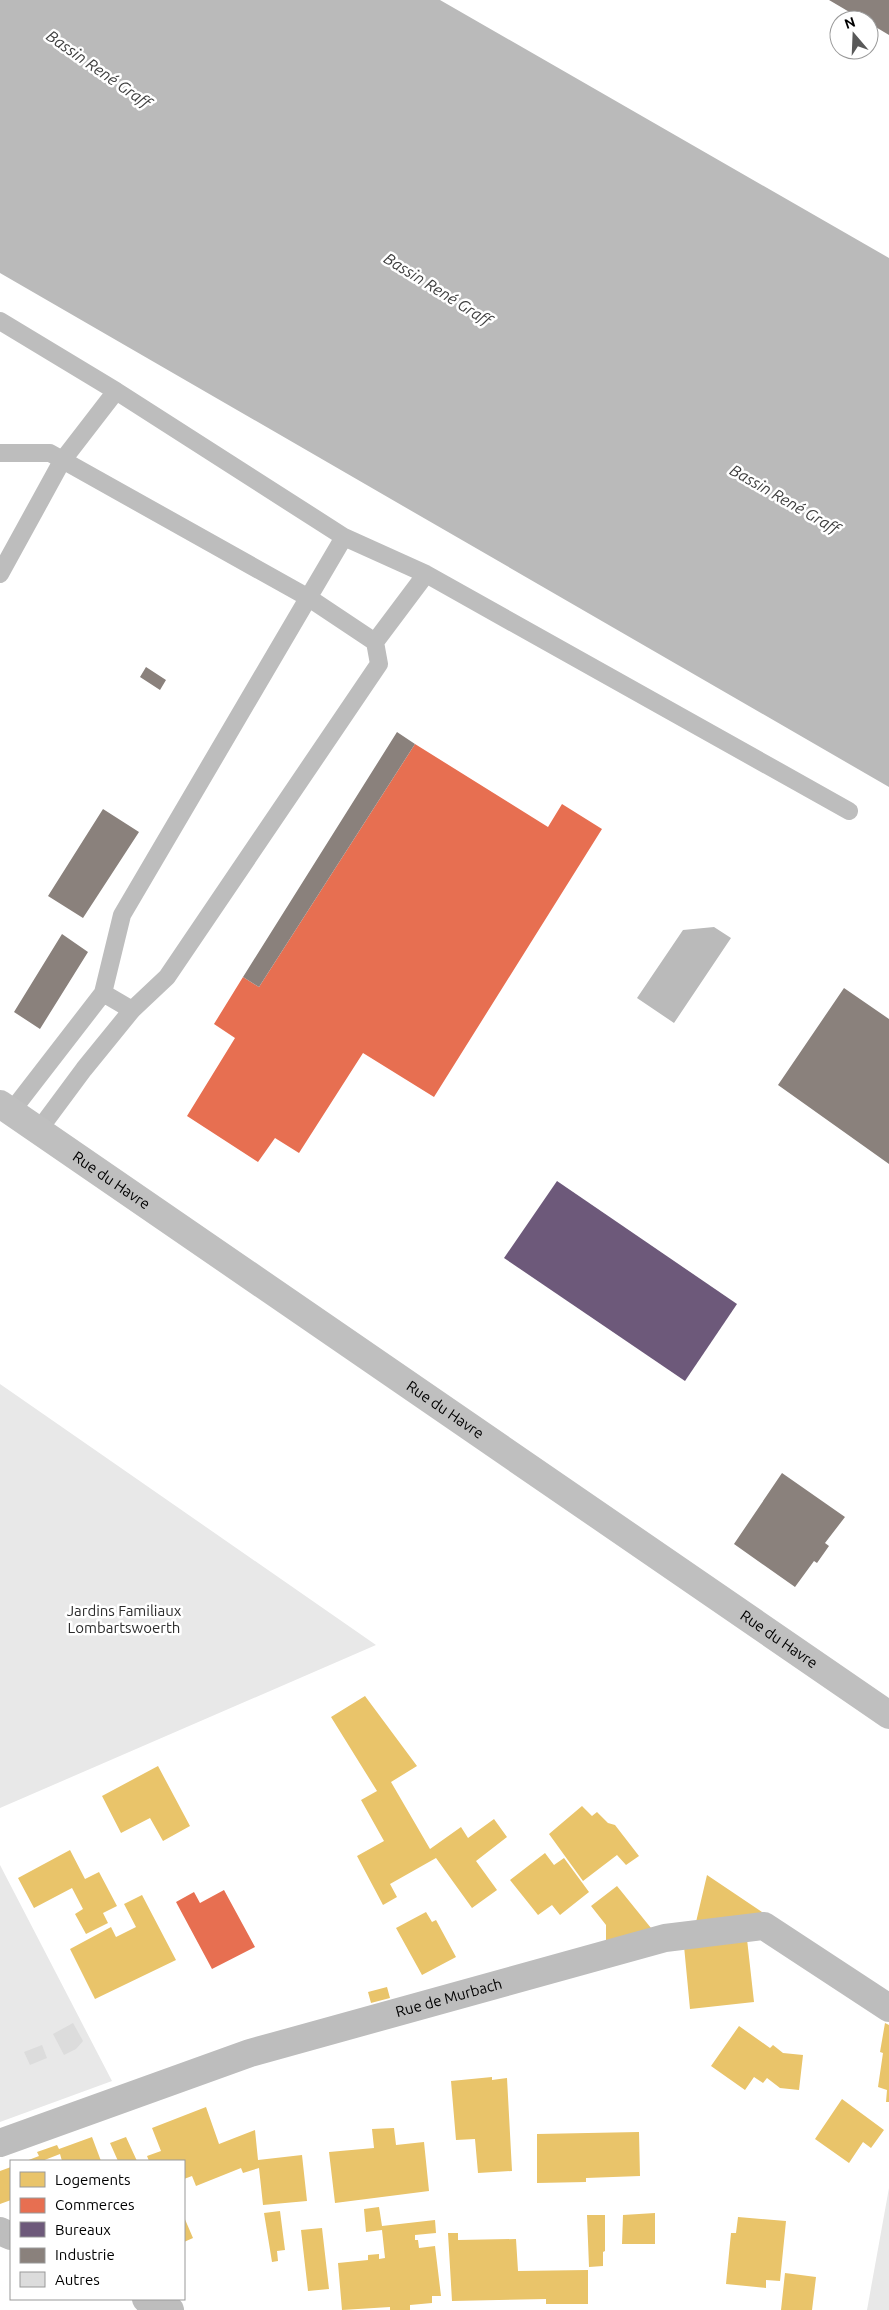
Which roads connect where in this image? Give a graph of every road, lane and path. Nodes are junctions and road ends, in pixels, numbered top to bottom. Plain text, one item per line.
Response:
1 (0, 321) edge
2 (116, 391) junction
3 (0, 453) edge
4 (62, 461) junction
5 (344, 537) junction
6 (0, 574) edge
7 (426, 574) junction
8 (309, 598) junction
9 (376, 642) junction
10 (849, 810) dead end
11 (103, 993) junction
12 (132, 1010) junction
13 (6, 1108) edge
14 (38, 1131) junction
15 (889, 1715) edge
16 (889, 2008) edge
17 (0, 2143) edge
18 (148, 2300) edge
19 (170, 2310) edge

1 - 2 lane
2 - 4 lane
2 - 5 lane
3 - 4 lane
4 - 6 lane
4 - 8 lane
5 - 7 lane
5 - 8 lane
7 - 9 lane
7 - 10 lane
8 - 9 lane
8 - 11 lane
9 - 12 lane
11 - 12 lane
11 - 13 lane
12 - 14 lane
13 - 14 main road, Rue du Havre
14 - 15 main road, Rue du Havre
16 - 17 street, Rue de Murbach
18 - 19 street

